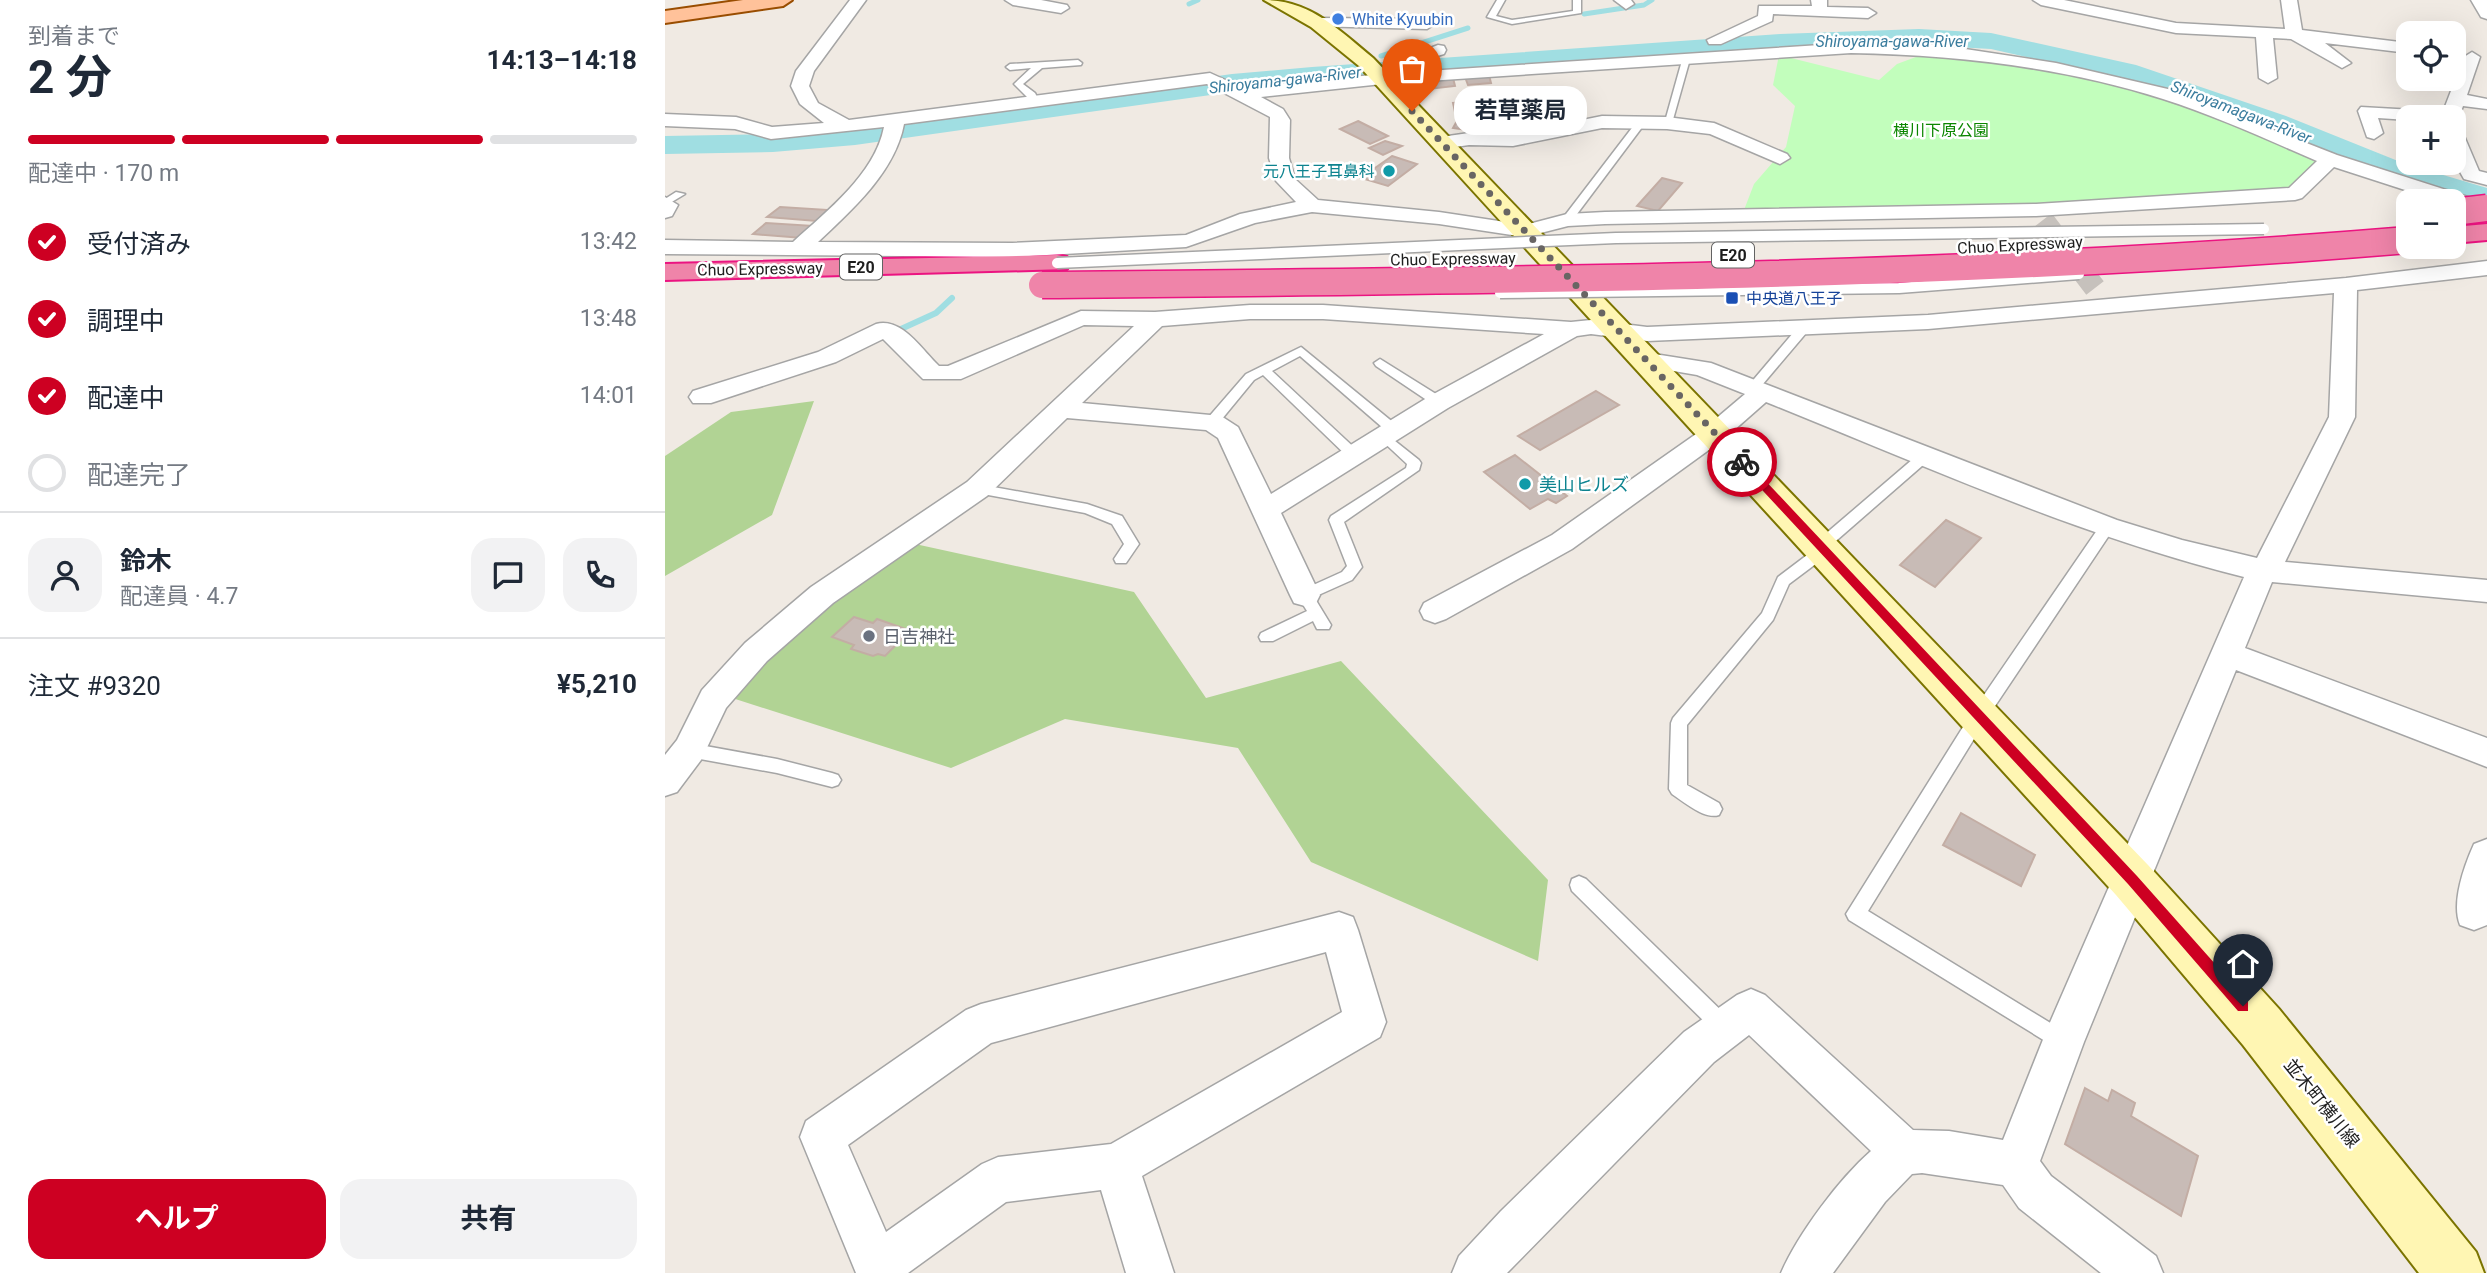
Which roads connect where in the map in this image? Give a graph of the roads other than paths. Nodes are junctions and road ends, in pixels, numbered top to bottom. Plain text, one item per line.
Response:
1 (783, 0) edge
2 (858, 0) edge
3 (1273, 0) edge
4 (1501, 0) edge
5 (1577, 0) edge
6 (2041, 0) edge
7 (2479, 0) edge
8 (1020, 1) edge
9 (2285, 1) edge
10 (2066, 2) edge
11 (1819, 5) edge
12 (714, 6) edge
13 (1061, 8) dead end
14 (1868, 13) dead end
15 (2487, 14) edge
16 (665, 17) edge
17 (1318, 23) junction
18 (1427, 24) dead end
19 (2264, 32) junction
20 (1818, 33) dead end
21 (2294, 34) junction
22 (1715, 40) junction
23 (2378, 45) junction
24 (2396, 47) edge
25 (1438, 50) dead end
26 (2479, 58) edge
27 (1412, 59) junction
28 (1686, 59) junction
29 (1078, 63) dead end
30 (2342, 63) dead end
31 (1335, 65) dead end
32 (1039, 66) junction
33 (1010, 67) dead end
34 (2389, 69) dead end
35 (1374, 71) junction
36 (2268, 78) dead end
37 (1237, 87) junction
38 (1034, 101) junction
39 (2487, 104) edge
40 (2454, 105) edge
41 (2466, 106) edge
42 (2396, 114) edge
43 (665, 120) edge
44 (1641, 122) junction
45 (1667, 123) junction
46 (847, 127) junction
47 (894, 127) junction
48 (2374, 133) dead end
49 (1441, 143) junction
50 (1780, 158) dead end
51 (2330, 159) junction
52 (2466, 163) edge
53 (2487, 179) edge
54 (1311, 206) junction
55 (2487, 209) edge
56 (2466, 211) edge
57 (2396, 217) edge
58 (1567, 220) junction
59 (1525, 231) junction
60 (2487, 232) edge
61 (2466, 234) edge
62 (2396, 241) edge
63 (665, 247) edge
64 (800, 247) junction
65 (2487, 268) edge
66 (665, 272) edge
67 (1050, 274) junction
68 (2346, 285) junction
69 (665, 292) edge
70 (1155, 318) junction
71 (1571, 329) junction
72 (1617, 329) junction
73 (1803, 329) junction
74 (1648, 360) junction
75 (1380, 363) dead end
76 (1264, 370) junction
77 (1757, 390) junction
78 (702, 397) dead end
79 (1439, 402) junction
80 (1060, 409) junction
81 (1212, 422) junction
82 (1715, 433) junction
83 (1390, 434) junction
84 (1355, 456) junction
85 (1925, 456) junction
86 (977, 489) junction
87 (1265, 509) junction
88 (2107, 527) junction
89 (1822, 548) junction
90 (1121, 559) dead end
91 (2265, 571) junction
92 (2487, 591) edge
93 (1315, 611) junction
94 (1435, 611) dead end
95 (1266, 637) dead end
96 (2227, 654) junction
97 (1979, 716) junction
98 (689, 750) junction
99 (2487, 753) edge
100 (832, 780) dead end
101 (665, 781) edge
102 (1713, 809) dead end
103 (2487, 856) edge
104 (2132, 880) junction
105 (1579, 885) dead end
106 (2474, 912) dead end
107 (1725, 1028) junction
108 (2063, 1042) junction
109 (1906, 1153) junction
110 (2016, 1165) junction
111 (1116, 1166) junction
112 (1150, 1273) edge
113 (1476, 1273) edge
114 (1805, 1273) edge
115 (2139, 1273) edge
116 (2455, 1273) edge

1 - 12 main road
2 - 46 street
3 - 17 street, 並木町横川線
4 - 5 lane
6 - 10 street
7 - 15 street
8 - 13 street
9 - 21 street
10 - 19 street
11 - 14 street
11 - 22 street
12 - 16 main road
17 - 18 street
17 - 35 street, 並木町横川線
19 - 21 street
19 - 36 street
20 - 22 street
21 - 23 street
21 - 30 street
22 - 27 street
23 - 24 street
23 - 34 street
25 - 27 street
26 - 40 street
27 - 35 street
28 - 35 street
28 - 45 lane
28 - 51 street
29 - 32 lane
31 - 35 street
32 - 33 lane
32 - 38 lane
35 - 37 street
35 - 49 street, 並木町横川線
37 - 38 street
37 - 54 street
38 - 47 street
39 - 41 street
42 - 48 street
43 - 46 street
44 - 45 street
44 - 49 street
44 - 58 lane
45 - 50 street
46 - 47 street
47 - 64 street
49 - 59 street, 並木町横川線
51 - 55 street
51 - 58 street
52 - 53 street
54 - 59 street
54 - 64 street
55 - 56 highway, bridge
57 - 67 highway, Chuo Expressway / E20, bridge
58 - 59 street
59 - 72 street, 並木町横川線
60 - 61 highway
62 - 67 highway, Chuo Expressway / E20, bridge
63 - 64 street
65 - 68 street
66 - 67 highway, Chuo Expressway / E20
67 - 69 highway, Chuo Expressway / E20
68 - 73 street
68 - 91 street
70 - 71 street
70 - 78 street
70 - 80 street
71 - 72 street
71 - 79 street
72 - 73 street
72 - 74 street, 並木町横川線
73 - 77 lane
74 - 77 street
74 - 82 street, 並木町横川線
75 - 79 lane
76 - 81 lane
76 - 83 lane
76 - 84 lane
77 - 82 street
77 - 85 street
79 - 83 street
80 - 81 street
80 - 86 street
81 - 87 street
82 - 89 street, 並木町横川線
82 - 94 street
83 - 84 street
83 - 93 lane
84 - 87 street
85 - 88 street
85 - 89 lane
86 - 90 lane
86 - 98 street
87 - 93 street
88 - 91 street
88 - 97 lane
89 - 97 street, 並木町横川線
89 - 102 lane
91 - 92 street
91 - 96 street
93 - 95 lane
96 - 99 street
96 - 104 street
97 - 104 street, 並木町横川線
97 - 108 lane
98 - 100 lane
98 - 101 street
103 - 106 street
104 - 108 street
104 - 116 street, 並木町横川線
105 - 107 lane
107 - 109 street
107 - 113 street
108 - 110 street
109 - 110 street
109 - 114 street
110 - 115 street
111 - 111 street
111 - 112 street

